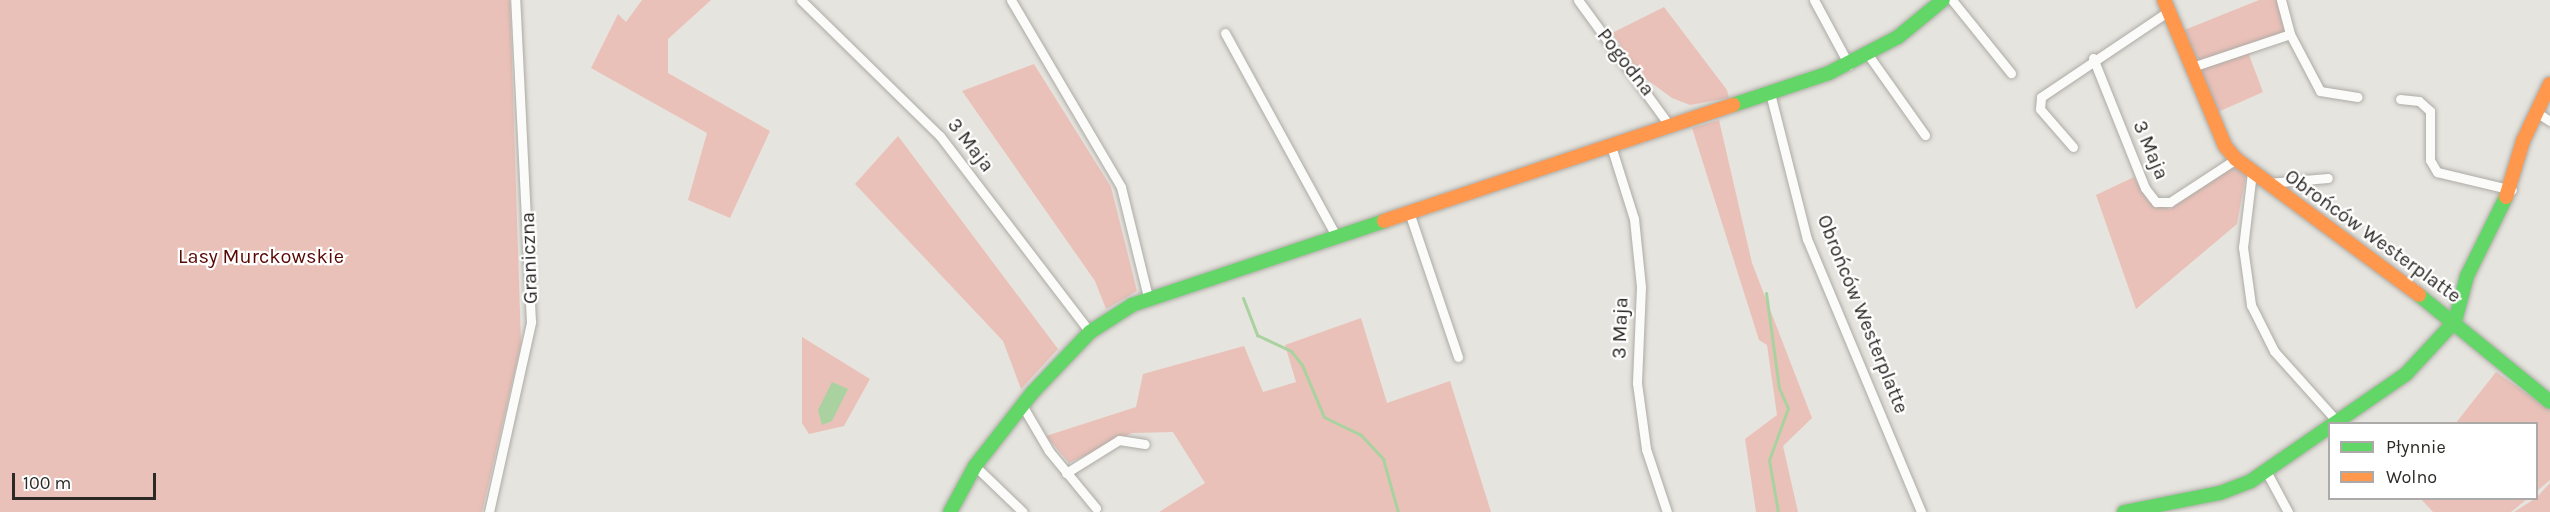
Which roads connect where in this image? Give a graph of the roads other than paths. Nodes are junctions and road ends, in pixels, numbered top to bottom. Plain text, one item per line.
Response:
1 (516, 0) edge
2 (801, 0) edge
3 (1011, 0) edge
4 (1578, 0) edge
5 (1814, 0) edge
6 (1943, 0) edge
7 (1952, 0) edge
8 (2281, 0) edge
9 (2166, 6) edge
10 (1226, 33) dead end
11 (2290, 34) junction
12 (1869, 56) junction
13 (2093, 58) junction
14 (1849, 65) junction
15 (2192, 68) junction
16 (2011, 73) dead end
17 (2550, 84) edge
18 (1770, 93) junction
19 (2358, 97) dead end
20 (2400, 99) dead end
21 (2536, 112) junction
22 (2550, 121) edge
23 (1670, 126) junction
24 (1925, 135) dead end
25 (1611, 146) junction
26 (2073, 147) dead end
27 (2244, 166) junction
28 (2328, 178) dead end
29 (2268, 183) junction
30 (2512, 190) junction
31 (1409, 212) junction
32 (1336, 236) junction
33 (1148, 297) junction
34 (2455, 321) junction
35 (1089, 332) junction
36 (1458, 357) dead end
37 (2550, 402) edge
38 (1022, 405) junction
39 (2335, 419) junction
40 (2331, 422) edge
41 (2328, 424) edge
42 (1145, 444) dead end
43 (975, 466) junction
44 (2266, 471) junction
45 (1066, 472) junction
46 (1096, 508) dead end
47 (489, 512) edge
48 (950, 512) edge
49 (1023, 512) edge
50 (1667, 512) edge
51 (1921, 512) edge
52 (2124, 512) edge
53 (2288, 512) edge

1 - 47 street, Graniczna
2 - 35 street, 3 Maja
3 - 33 street
4 - 23 street, Pogodna
5 - 14 street
6 - 12 street
7 - 16 street
8 - 11 street
9 - 13 street
9 - 15 street
10 - 32 street
11 - 15 street
11 - 19 street
12 - 14 street
12 - 24 street
13 - 26 street
13 - 27 street, 3 Maja
14 - 18 street
15 - 27 street
17 - 21 street, Obrońców Westerplatte
18 - 23 street
18 - 51 street, Obrońców Westerplatte
20 - 30 street
21 - 22 street
21 - 30 street, Obrońców Westerplatte
23 - 25 street
25 - 31 street
25 - 50 street, 3 Maja
27 - 29 street, Obrońców Westerplatte
27 - 39 street
28 - 29 street, Obrońców Westerplatte
29 - 34 street, Obrońców Westerplatte
30 - 34 street, Obrońców Westerplatte
31 - 32 street
31 - 36 street
32 - 33 street
33 - 35 street
34 - 37 street
34 - 39 street, Obrońców Westerplatte
35 - 38 street
38 - 43 street
38 - 45 street
39 - 40 street, Obrońców Westerplatte
41 - 44 street, Obrońców Westerplatte
42 - 45 street
43 - 48 street
43 - 49 street
44 - 52 street, Obrońców Westerplatte
44 - 53 street
45 - 46 street

